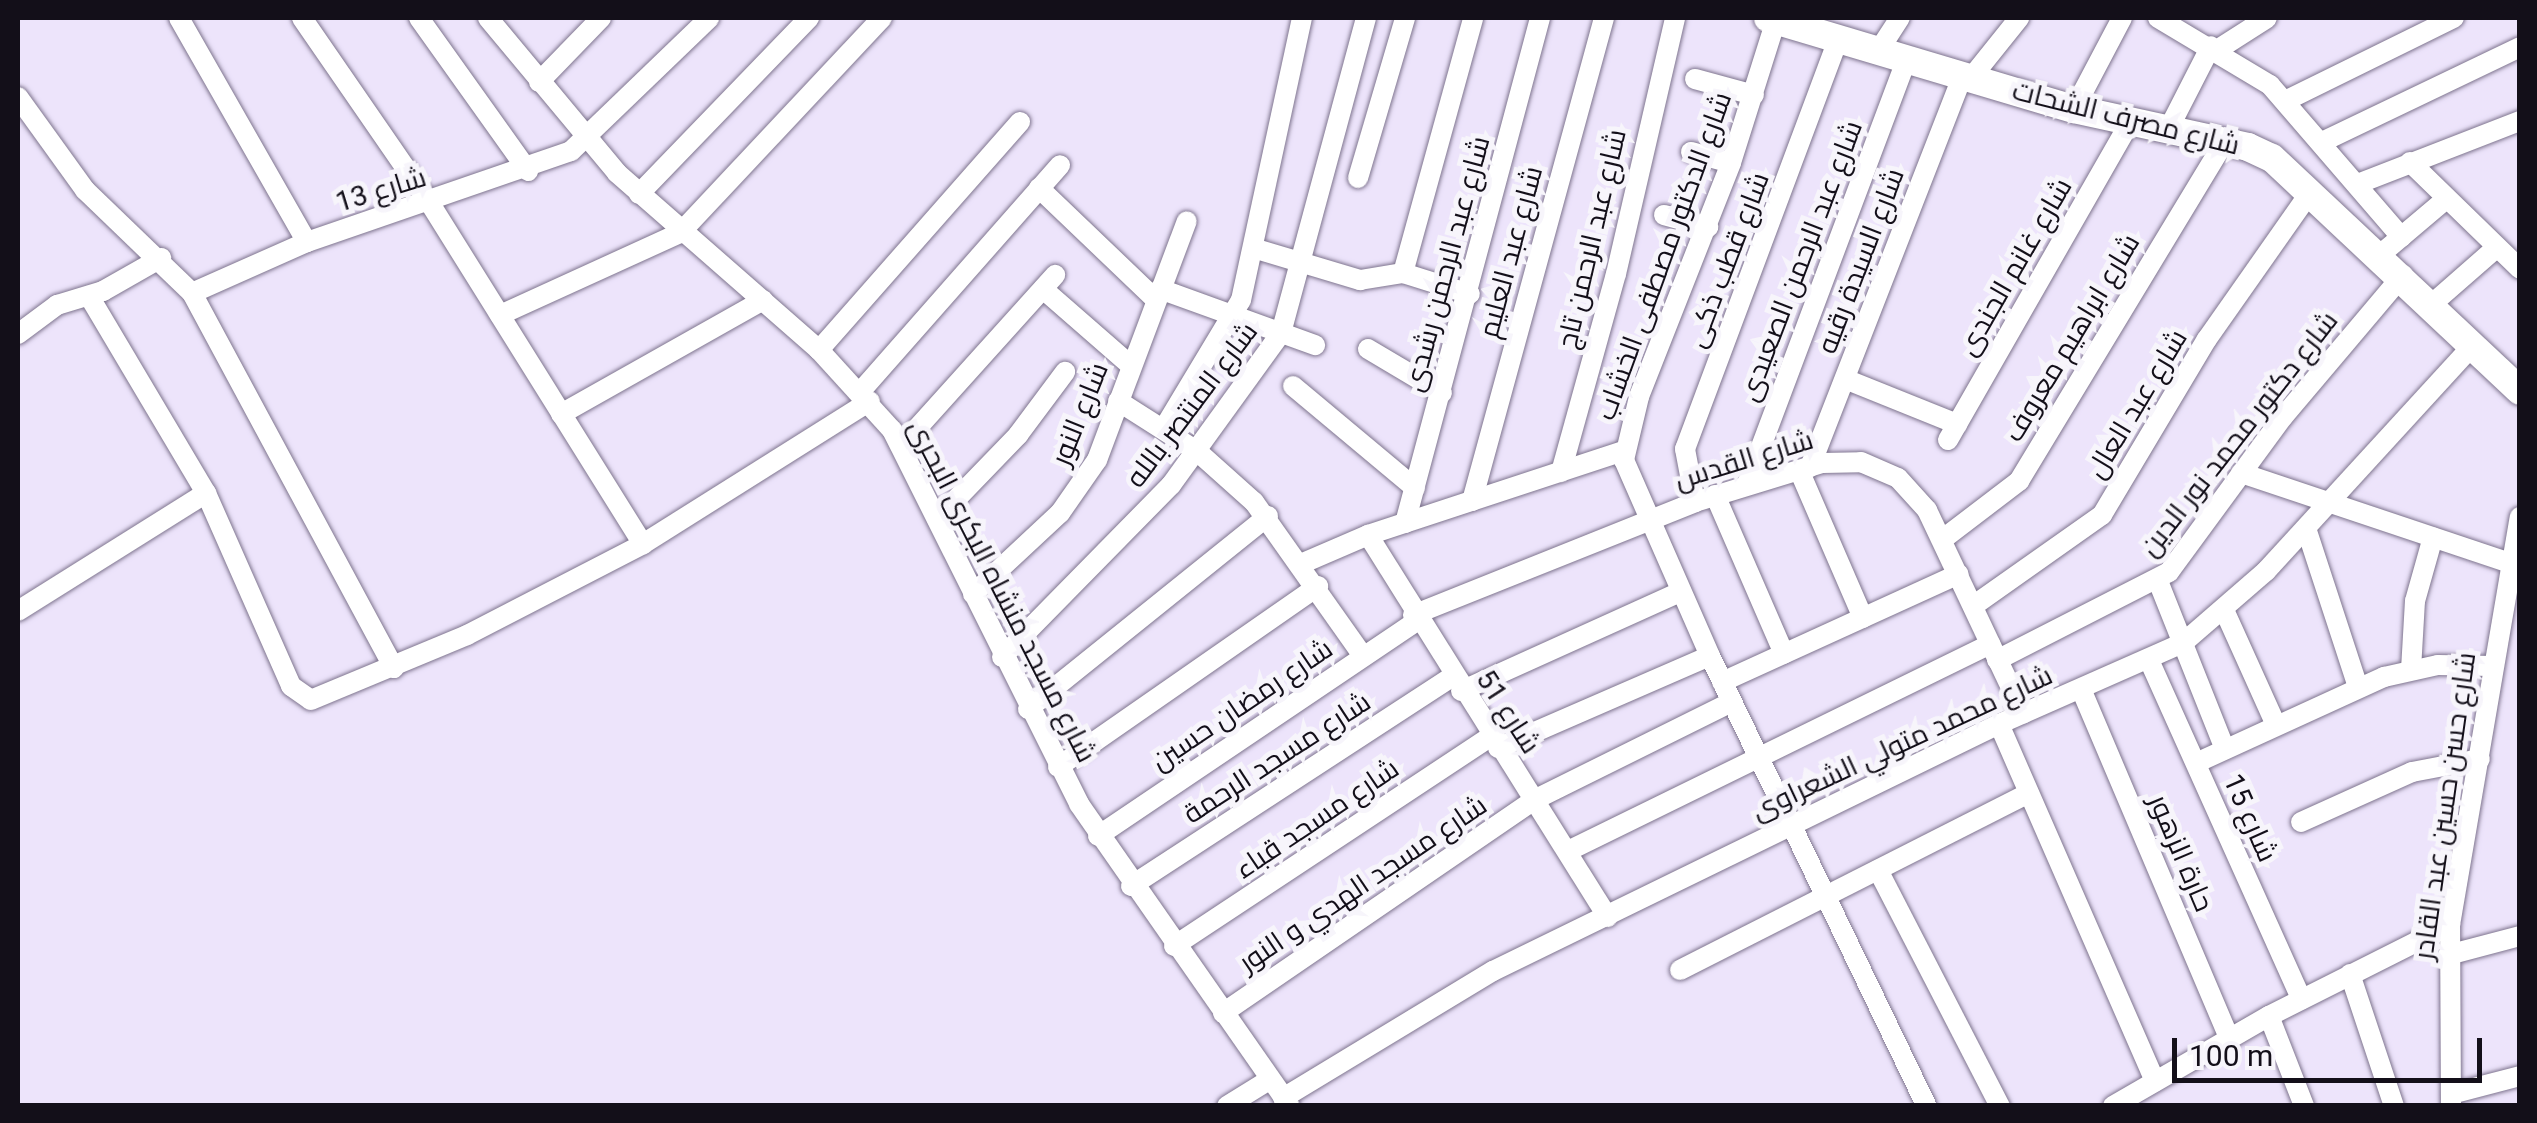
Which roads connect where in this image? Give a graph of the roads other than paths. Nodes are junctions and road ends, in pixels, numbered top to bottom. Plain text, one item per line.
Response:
1 (179, 18) edge
2 (302, 18) edge
3 (419, 18) edge
4 (602, 18) edge
5 (709, 18) edge
6 (808, 18) edge
7 (882, 18) edge
8 (1302, 18) edge
9 (1366, 18) edge
10 (1405, 18) edge
11 (1474, 18) edge
12 (1540, 18) edge
13 (1604, 18) edge
14 (1675, 18) edge
15 (1900, 18) edge
16 (2019, 18) edge
17 (2122, 18) edge
18 (2158, 18) edge
19 (2267, 18) edge
20 (1772, 19) edge
21 (2448, 19) edge
22 (496, 21) edge
23 (1833, 30) edge
24 (2520, 47) edge
25 (2214, 48) junction
26 (1878, 50) junction
27 (1907, 58) junction
28 (1967, 76) junction
29 (1695, 79) dead end
30 (539, 82) junction
31 (1754, 95) junction
32 (18, 98) edge
33 (2287, 100) junction
34 (2074, 108) junction
35 (2520, 121) edge
36 (1020, 122) dead end
37 (2130, 122) junction
38 (2168, 130) junction
39 (2324, 141) junction
40 (586, 142) junction
41 (2224, 142) junction
42 (1691, 152) dead end
43 (2410, 162) junction
44 (1732, 163) junction
45 (1060, 165) dead end
46 (528, 171) junction
47 (1358, 178) dead end
48 (2360, 183) junction
49 (1039, 188) junction
50 (2311, 191) junction
51 (639, 194) junction
52 (2446, 199) junction
53 (431, 205) junction
54 (1664, 215) dead end
55 (1187, 221) dead end
56 (1708, 227) junction
57 (680, 232) junction
58 (307, 242) junction
59 (2391, 246) junction
60 (2496, 247) junction
61 (1253, 248) junction
62 (161, 258) junction
63 (1302, 263) junction
64 (2520, 269) edge
65 (1403, 274) junction
66 (2403, 276) junction
67 (192, 292) junction
68 (1158, 294) junction
69 (1470, 294) junction
70 (89, 296) junction
71 (763, 300) junction
72 (2432, 304) junction
73 (500, 315) junction
74 (1234, 316) junction
75 (1282, 333) junction
76 (18, 334) edge
77 (1315, 345) dead end
78 (2473, 346) junction
79 (1368, 349) dead end
80 (819, 350) junction
81 (1130, 364) junction
82 (1065, 372) dead end
83 (1845, 379) junction
84 (1294, 386) dead end
85 (2520, 391) edge
86 (1442, 394) junction
87 (866, 396) junction
88 (1118, 401) junction
89 (562, 414) junction
90 (1164, 428) junction
91 (902, 445) junction
92 (1198, 452) junction
93 (1623, 452) junction
94 (1804, 468) junction
95 (1561, 472) junction
96 (2241, 474) junction
97 (1747, 484) junction
98 (1415, 488) junction
99 (206, 493) junction
100 (1705, 498) junction
101 (1472, 501) junction
102 (2326, 502) junction
103 (1268, 516) junction
104 (2520, 517) edge
105 (937, 518) junction
106 (1647, 520) junction
107 (1405, 523) junction
108 (2306, 528) junction
109 (1368, 535) junction
110 (2432, 538) junction
111 (1943, 539) junction
112 (643, 544) junction
113 (2507, 562) junction
114 (1302, 563) junction
115 (1958, 574) junction
116 (2158, 581) junction
117 (1318, 586) junction
118 (1680, 592) junction
119 (973, 594) junction
120 (1973, 606) junction
121 (18, 611) edge
122 (2224, 612) junction
123 (1415, 618) junction
124 (1862, 618) junction
125 (2183, 643) junction
126 (1993, 652) junction
127 (1784, 654) junction
128 (1363, 656) junction
129 (1710, 656) junction
130 (1002, 657) junction
131 (2149, 660) junction
132 (2492, 666) junction
133 (394, 668) junction
134 (2412, 670) junction
135 (1457, 684) junction
136 (2358, 687) junction
137 (2082, 688) junction
138 (1727, 692) junction
139 (1028, 709) junction
140 (2024, 713) junction
141 (1999, 724) junction
142 (2276, 725) junction
143 (1494, 742) junction
144 (2224, 750) junction
145 (1757, 755) junction
146 (2480, 758) junction
147 (2196, 763) junction
148 (1058, 767) junction
149 (2029, 793) junction
150 (1534, 800) junction
151 (2300, 822) dead end
152 (1790, 825) junction
153 (1098, 836) junction
154 (1570, 850) junction
155 (1878, 870) junction
156 (1131, 886) junction
157 (1824, 897) junction
158 (1608, 917) junction
159 (2450, 925) junction
160 (2520, 936) edge
161 (1174, 946) junction
162 (2448, 955) junction
163 (1680, 970) dead end
164 (2350, 974) junction
165 (2301, 999) junction
166 (1222, 1013) junction
167 (2268, 1016) junction
168 (2229, 1038) junction
169 (2520, 1076) edge
170 (1270, 1080) junction
171 (2156, 1081) junction
172 (2451, 1100) edge
173 (1286, 1102) edge
174 (1226, 1106) edge
175 (1927, 1106) edge
176 (2000, 1106) edge
177 (2113, 1106) edge
178 (2304, 1106) edge
179 (2394, 1106) edge

1 - 58 street
2 - 53 street
3 - 46 street
4 - 30 street
5 - 40 street, شارع 13
6 - 51 street
7 - 57 street
8 - 61 street
9 - 63 street, شارع المنتصر بالله
10 - 47 street
11 - 65 street
12 - 69 street, شارع عبد الرحمن رشدى
13 - 101 street, شارع عبد العليم
14 - 95 street, شارع عبد الرحمن تاج
15 - 26 street
16 - 28 street, شارع السيدة رقيه
17 - 34 street
18 - 25 street
19 - 25 street
20 - 23 street, شارع مصرف الشحات
20 - 31 street, شارع الدكتور مصطفى الخشاب
21 - 33 street
22 - 30 street, شارع مسجد منشاه البكرى البحرى
23 - 26 street, شارع مصرف الشحات
23 - 100 street, شارع قطب ذكى
24 - 39 street
25 - 33 street
25 - 38 street
26 - 27 street, شارع مصرف الشحات
27 - 28 street, شارع مصرف الشحات
27 - 97 street, شارع عبد الرحمن الصعيدى
28 - 34 street, شارع مصرف الشحات
28 - 83 street, شارع السيدة رقيه
29 - 31 street
30 - 40 street, شارع مسجد منشاه البكرى البحرى
31 - 44 street, شارع الدكتور مصطفى الخشاب
32 - 62 street
33 - 39 street
34 - 37 street, شارع مصرف الشحات
35 - 43 street
36 - 80 street
37 - 38 street, شارع مصرف الشحات
37 - 83 street, شارع غانم الجندى
38 - 41 street, شارع مصرف الشحات
39 - 48 street
40 - 46 street, شارع 13
40 - 51 street, شارع مسجد منشاه البكرى البحرى
41 - 50 street, شارع مصرف الشحات
41 - 111 street, شارع ابراهيم معروف
42 - 44 street
43 - 48 street
43 - 52 street
44 - 56 street, شارع الدكتور مصطفى الخشاب
45 - 49 street
46 - 53 street, شارع 13
48 - 59 street
49 - 68 street
49 - 87 street
50 - 59 street, شارع مصرف الشحات
50 - 120 street, شارع عبد العال
51 - 57 street, شارع مسجد منشاه البكرى البحرى
52 - 59 street
52 - 60 street
53 - 58 street, شارع 13
53 - 73 street
54 - 56 street
55 - 68 street, شارع النور
56 - 93 street, شارع الدكتور مصطفى الخشاب
57 - 71 street, شارع مسجد منشاه البكرى البحرى
57 - 73 street
58 - 67 street, شارع 13
59 - 66 street, شارع مصرف الشحات
60 - 64 street
60 - 72 street
61 - 63 street
61 - 74 street
62 - 67 street
62 - 70 street
63 - 65 street
63 - 75 street, شارع المنتصر بالله
65 - 69 street
66 - 72 street, شارع مصرف الشحات
66 - 96 street, شارع دكتور محمد نور الدين
67 - 133 street
68 - 74 street
68 - 81 street, شارع النور
69 - 86 street, شارع عبد الرحمن رشدى
70 - 76 street
70 - 99 street
71 - 80 street, شارع مسجد منشاه البكرى البحرى
71 - 89 street
72 - 78 street, شارع مصرف الشحات
73 - 89 street
74 - 75 street
74 - 90 street
75 - 77 street
75 - 92 street, شارع المنتصر بالله
78 - 85 street, شارع مصرف الشحات
78 - 102 street, شارع محمد متولي الشعراوى
79 - 86 street
80 - 87 street, شارع مسجد منشاه البكرى البحرى
81 - 88 street, شارع النور
81 - 91 street
82 - 105 street
83 - 94 street, شارع السيدة رقيه
84 - 98 street
86 - 98 street, شارع عبد الرحمن رشدى
87 - 91 street, شارع مسجد منشاه البكرى البحرى
87 - 112 street
88 - 90 street
88 - 119 street, شارع النور
89 - 112 street
90 - 92 street
91 - 105 street, شارع مسجد منشاه البكرى البحرى
92 - 103 street
92 - 130 street, شارع المنتصر بالله
93 - 95 street
93 - 106 street, شارع الدكتور مصطفى الخشاب
94 - 97 street, شارع القدس
94 - 111 street, شارع القدس
94 - 124 street
95 - 101 street
96 - 102 street
96 - 116 street, شارع دكتور محمد نور الدين
97 - 100 street, شارع القدس
98 - 107 street, شارع عبد الرحمن رشدى
99 - 121 street
99 - 133 street
100 - 106 street, شارع القدس
100 - 127 street, شارع قطب ذكى
101 - 107 street
102 - 108 street, شارع محمد متولي الشعراوى
102 - 110 street
103 - 114 street
103 - 139 street
104 - 113 street, شارع حسن حسين عبد القادر
105 - 119 street, شارع مسجد منشاه البكرى البحرى
106 - 118 street, شارع الدكتور مصطفى الخشاب
106 - 123 street, شارع القدس
107 - 109 street
108 - 122 street, شارع محمد متولي الشعراوى
108 - 136 street
109 - 114 street
109 - 123 street, شارع 51
110 - 113 street
110 - 134 street
111 - 115 street, شارع القدس
112 - 133 street
113 - 132 street, شارع حسن حسين عبد القادر
114 - 117 street
115 - 120 street, شارع القدس
115 - 124 street, شارع مسجد الهدي و النور
116 - 125 street
116 - 126 street, شارع دكتور محمد نور الدين
117 - 128 street
117 - 148 street
118 - 129 street, شارع الدكتور مصطفى الخشاب
118 - 135 street, شارع مسجد الرحمة
119 - 130 street, شارع مسجد منشاه البكرى البحرى
120 - 126 street, شارع القدس
122 - 125 street, شارع محمد متولي الشعراوى
122 - 142 street
123 - 128 street, شارع رمضان حسين
123 - 135 street, شارع 51
124 - 127 street, شارع مسجد الهدي و النور
125 - 131 street, شارع محمد متولي الشعراوى
125 - 144 street
126 - 140 street, شارع القدس
126 - 145 street, شارع دكتور محمد نور الدين
127 - 138 street, شارع مسجد الهدي و النور
128 - 153 street, شارع رمضان حسين
129 - 138 street, شارع الدكتور مصطفى الخشاب
129 - 143 street, شارع مسجد قباء
130 - 139 street, شارع مسجد منشاه البكرى البحرى
131 - 137 street, شارع محمد متولي الشعراوى
131 - 147 street, شارع 15
132 - 134 street
132 - 146 street, شارع حسن حسين عبد القادر
134 - 136 street
135 - 143 street, شارع 51
135 - 156 street, شارع مسجد الرحمة
136 - 142 street
137 - 140 street, شارع محمد متولي الشعراوى
137 - 168 street, حارة الزهور
138 - 145 street, شارع الدكتور مصطفى الخشاب
138 - 150 street, شارع مسجد الهدي و النور
139 - 148 street, شارع مسجد منشاه البكرى البحرى
140 - 141 street, شارع محمد متولي الشعراوى
141 - 149 street
141 - 152 street, شارع محمد متولي الشعراوى
142 - 144 street
143 - 150 street, شارع 51
143 - 161 street, شارع مسجد قباء
144 - 147 street
145 - 152 street, شارع الدكتور مصطفى الخشاب
145 - 154 street, شارع دكتور محمد نور الدين
146 - 151 street
146 - 159 street, شارع حسن حسين عبد القادر
147 - 165 street, شارع 15
148 - 153 street, شارع مسجد منشاه البكرى البحرى
149 - 155 street
149 - 171 street
150 - 154 street, شارع 51
150 - 166 street, شارع مسجد الهدي و النور
152 - 157 street, شارع الدكتور مصطفى الخشاب
152 - 158 street, شارع محمد متولي الشعراوى
153 - 156 street, شارع مسجد منشاه البكرى البحرى
154 - 158 street, شارع 51
155 - 157 street
155 - 176 street
156 - 161 street, شارع مسجد منشاه البكرى البحرى
157 - 163 street
157 - 175 street, شارع الدكتور مصطفى الخشاب
158 - 173 street, شارع محمد متولي الشعراوى
159 - 162 street, شارع حسن حسين عبد القادر
159 - 164 street
160 - 162 street
161 - 166 street, شارع مسجد منشاه البكرى البحرى
162 - 172 street, شارع حسن حسين عبد القادر
164 - 165 street
164 - 179 street
165 - 167 street
166 - 170 street, شارع مسجد منشاه البكرى البحرى
167 - 168 street
167 - 178 street
168 - 171 street
169 - 172 street
170 - 173 street, شارع مسجد منشاه البكرى البحرى
170 - 174 street
171 - 177 street

